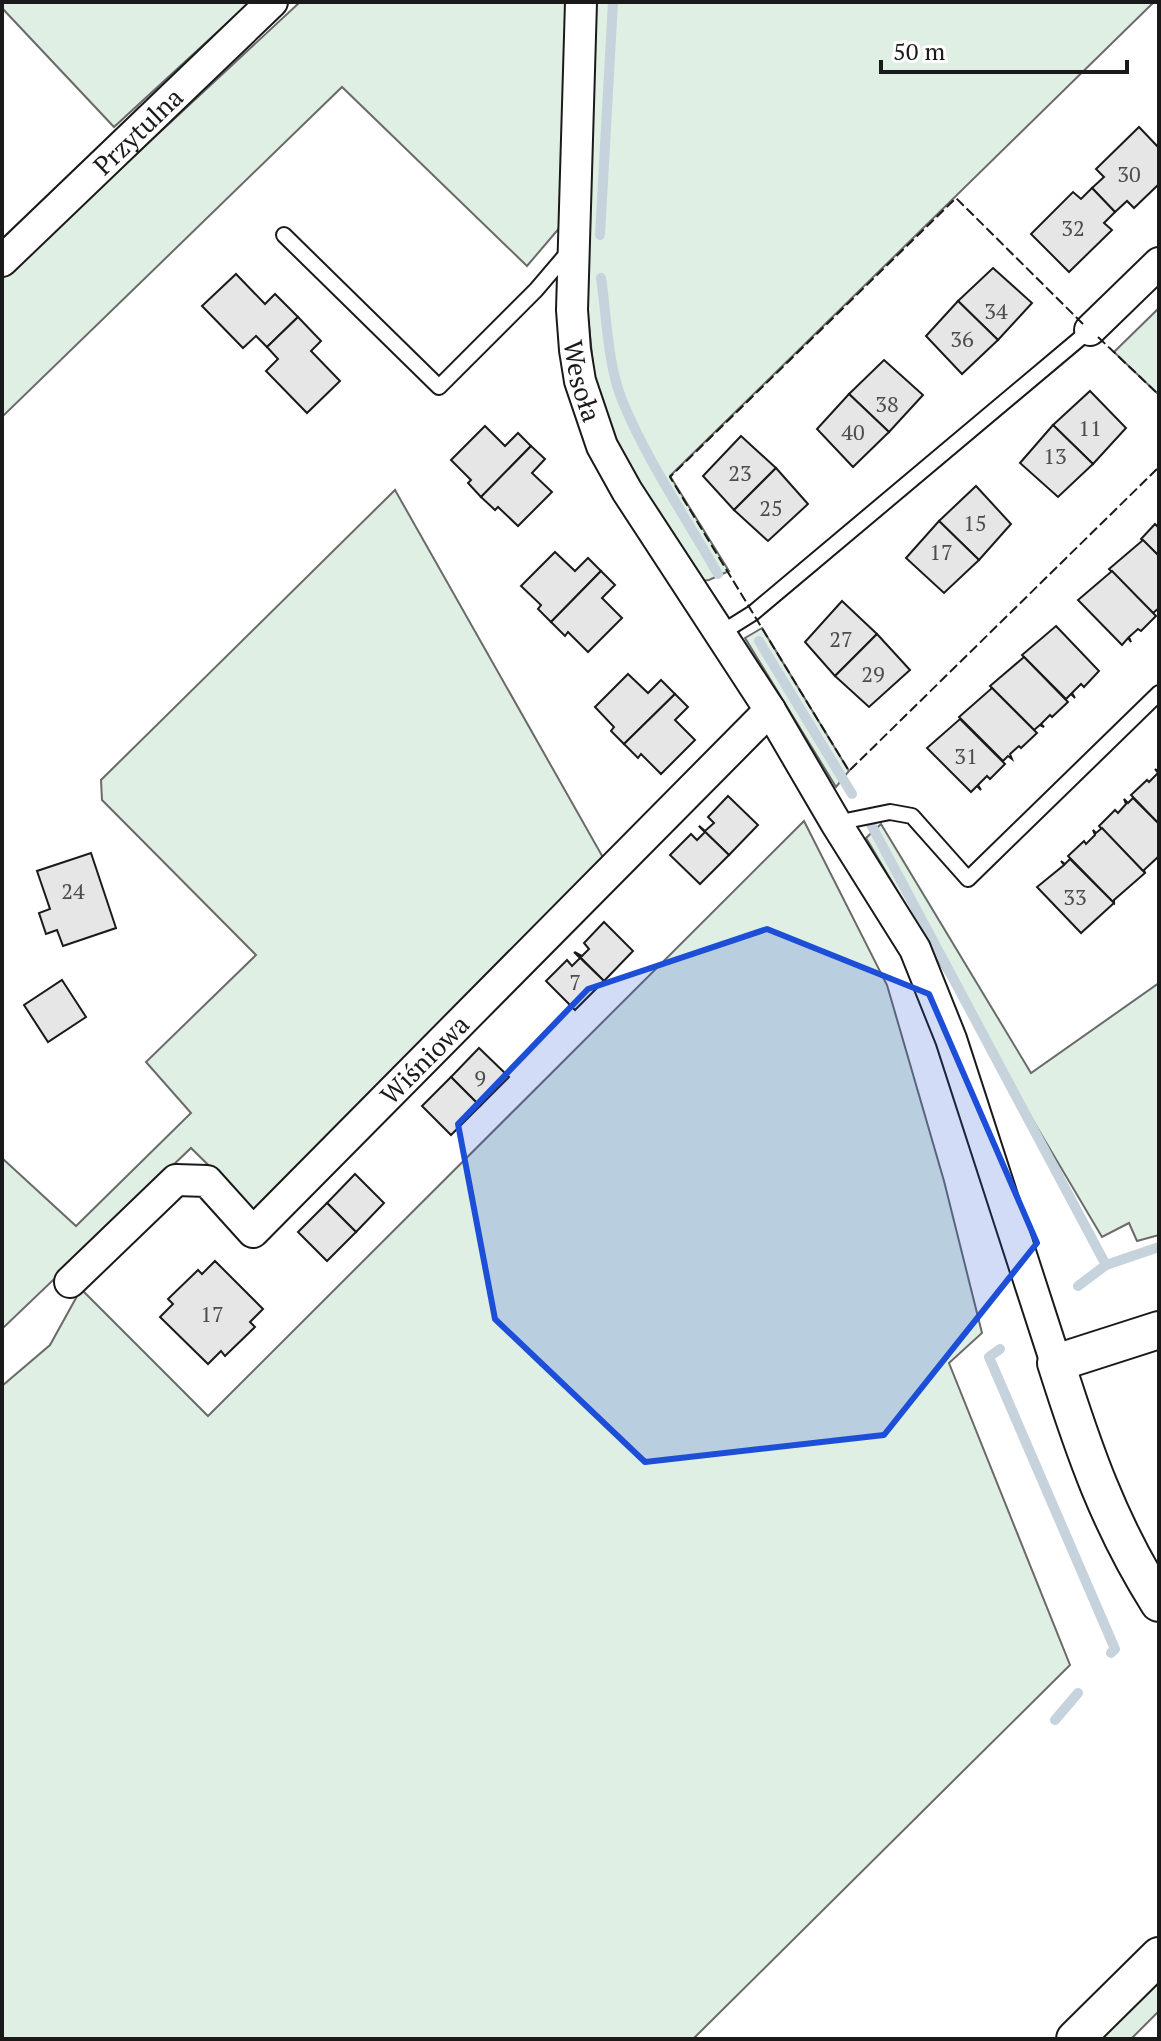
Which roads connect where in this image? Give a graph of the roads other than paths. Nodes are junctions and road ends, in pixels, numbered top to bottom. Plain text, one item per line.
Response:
1 (272, 2) edge
2 (581, 2) edge
3 (284, 235) dead end
4 (574, 245) junction
5 (2, 261) edge
6 (1159, 263) edge
7 (1090, 330) joint
8 (721, 633) junction
9 (1159, 693) edge
10 (770, 710) junction
11 (836, 823) junction
12 (70, 1282) dead end
13 (1159, 1330) edge
14 (1056, 1363) junction
15 (1159, 1603) edge
16 (1159, 1956) edge
17 (1075, 2039) edge

1 - 5 street, Przytulna
2 - 4 street, Wesoła
3 - 4 lane
4 - 8 street, Wesoła
6 - 7 street
7 - 8 lane
8 - 10 street, Wesoła
9 - 11 lane
10 - 11 street, Wesoła
10 - 12 street, Wiśniowa
11 - 14 street, Wesoła
13 - 14 street
14 - 15 street
16 - 17 street

